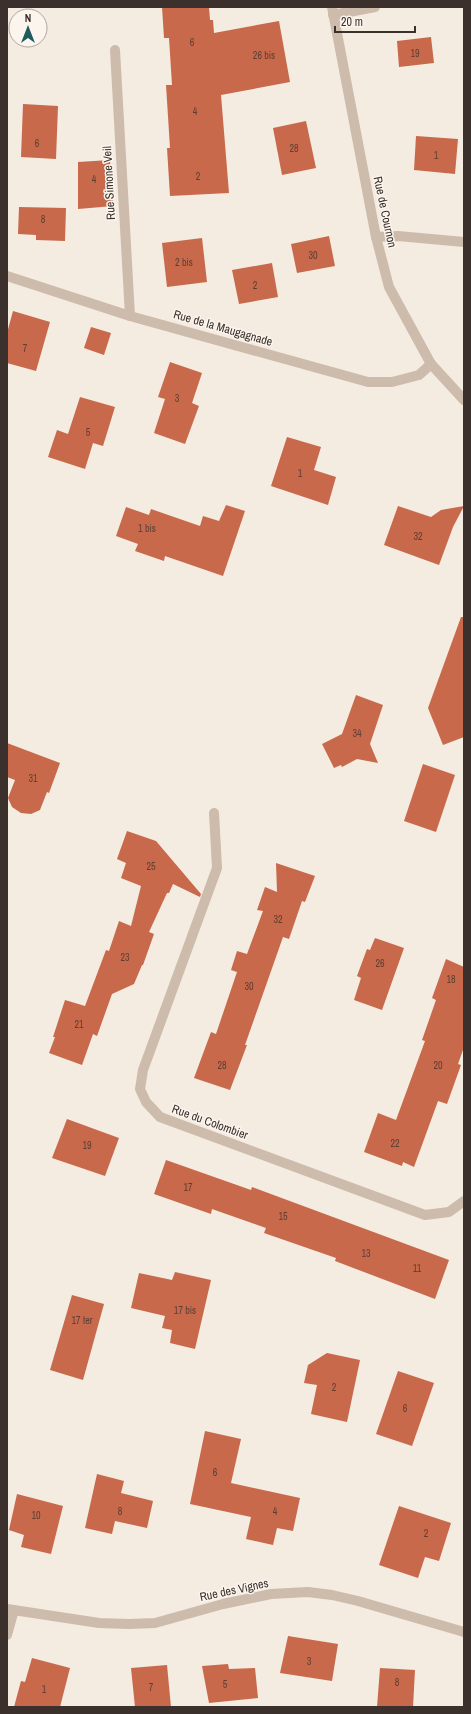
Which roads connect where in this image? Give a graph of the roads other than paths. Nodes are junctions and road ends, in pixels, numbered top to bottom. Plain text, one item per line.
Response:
1 (375, 7) edge
2 (332, 11) edge
3 (115, 50) dead end
4 (376, 237) junction
5 (464, 242) edge
6 (7, 276) edge
7 (130, 316) junction
8 (431, 364) junction
9 (464, 400) edge
10 (214, 813) dead end
11 (464, 1201) edge
12 (10, 1610) edge
13 (464, 1632) edge
14 (7, 1635) edge

1 - 2 street
2 - 4 street, Rue de Cournon
3 - 7 street, Rue Simone Veil
4 - 5 street
4 - 8 street, Rue de Cournon
6 - 7 street, Rue de la Maugagnade
7 - 8 street, Rue de la Maugagnade
8 - 9 street, Rue de Cournon
10 - 11 street, Rue du Colombier
12 - 13 street, Rue des Vignes
12 - 14 street

